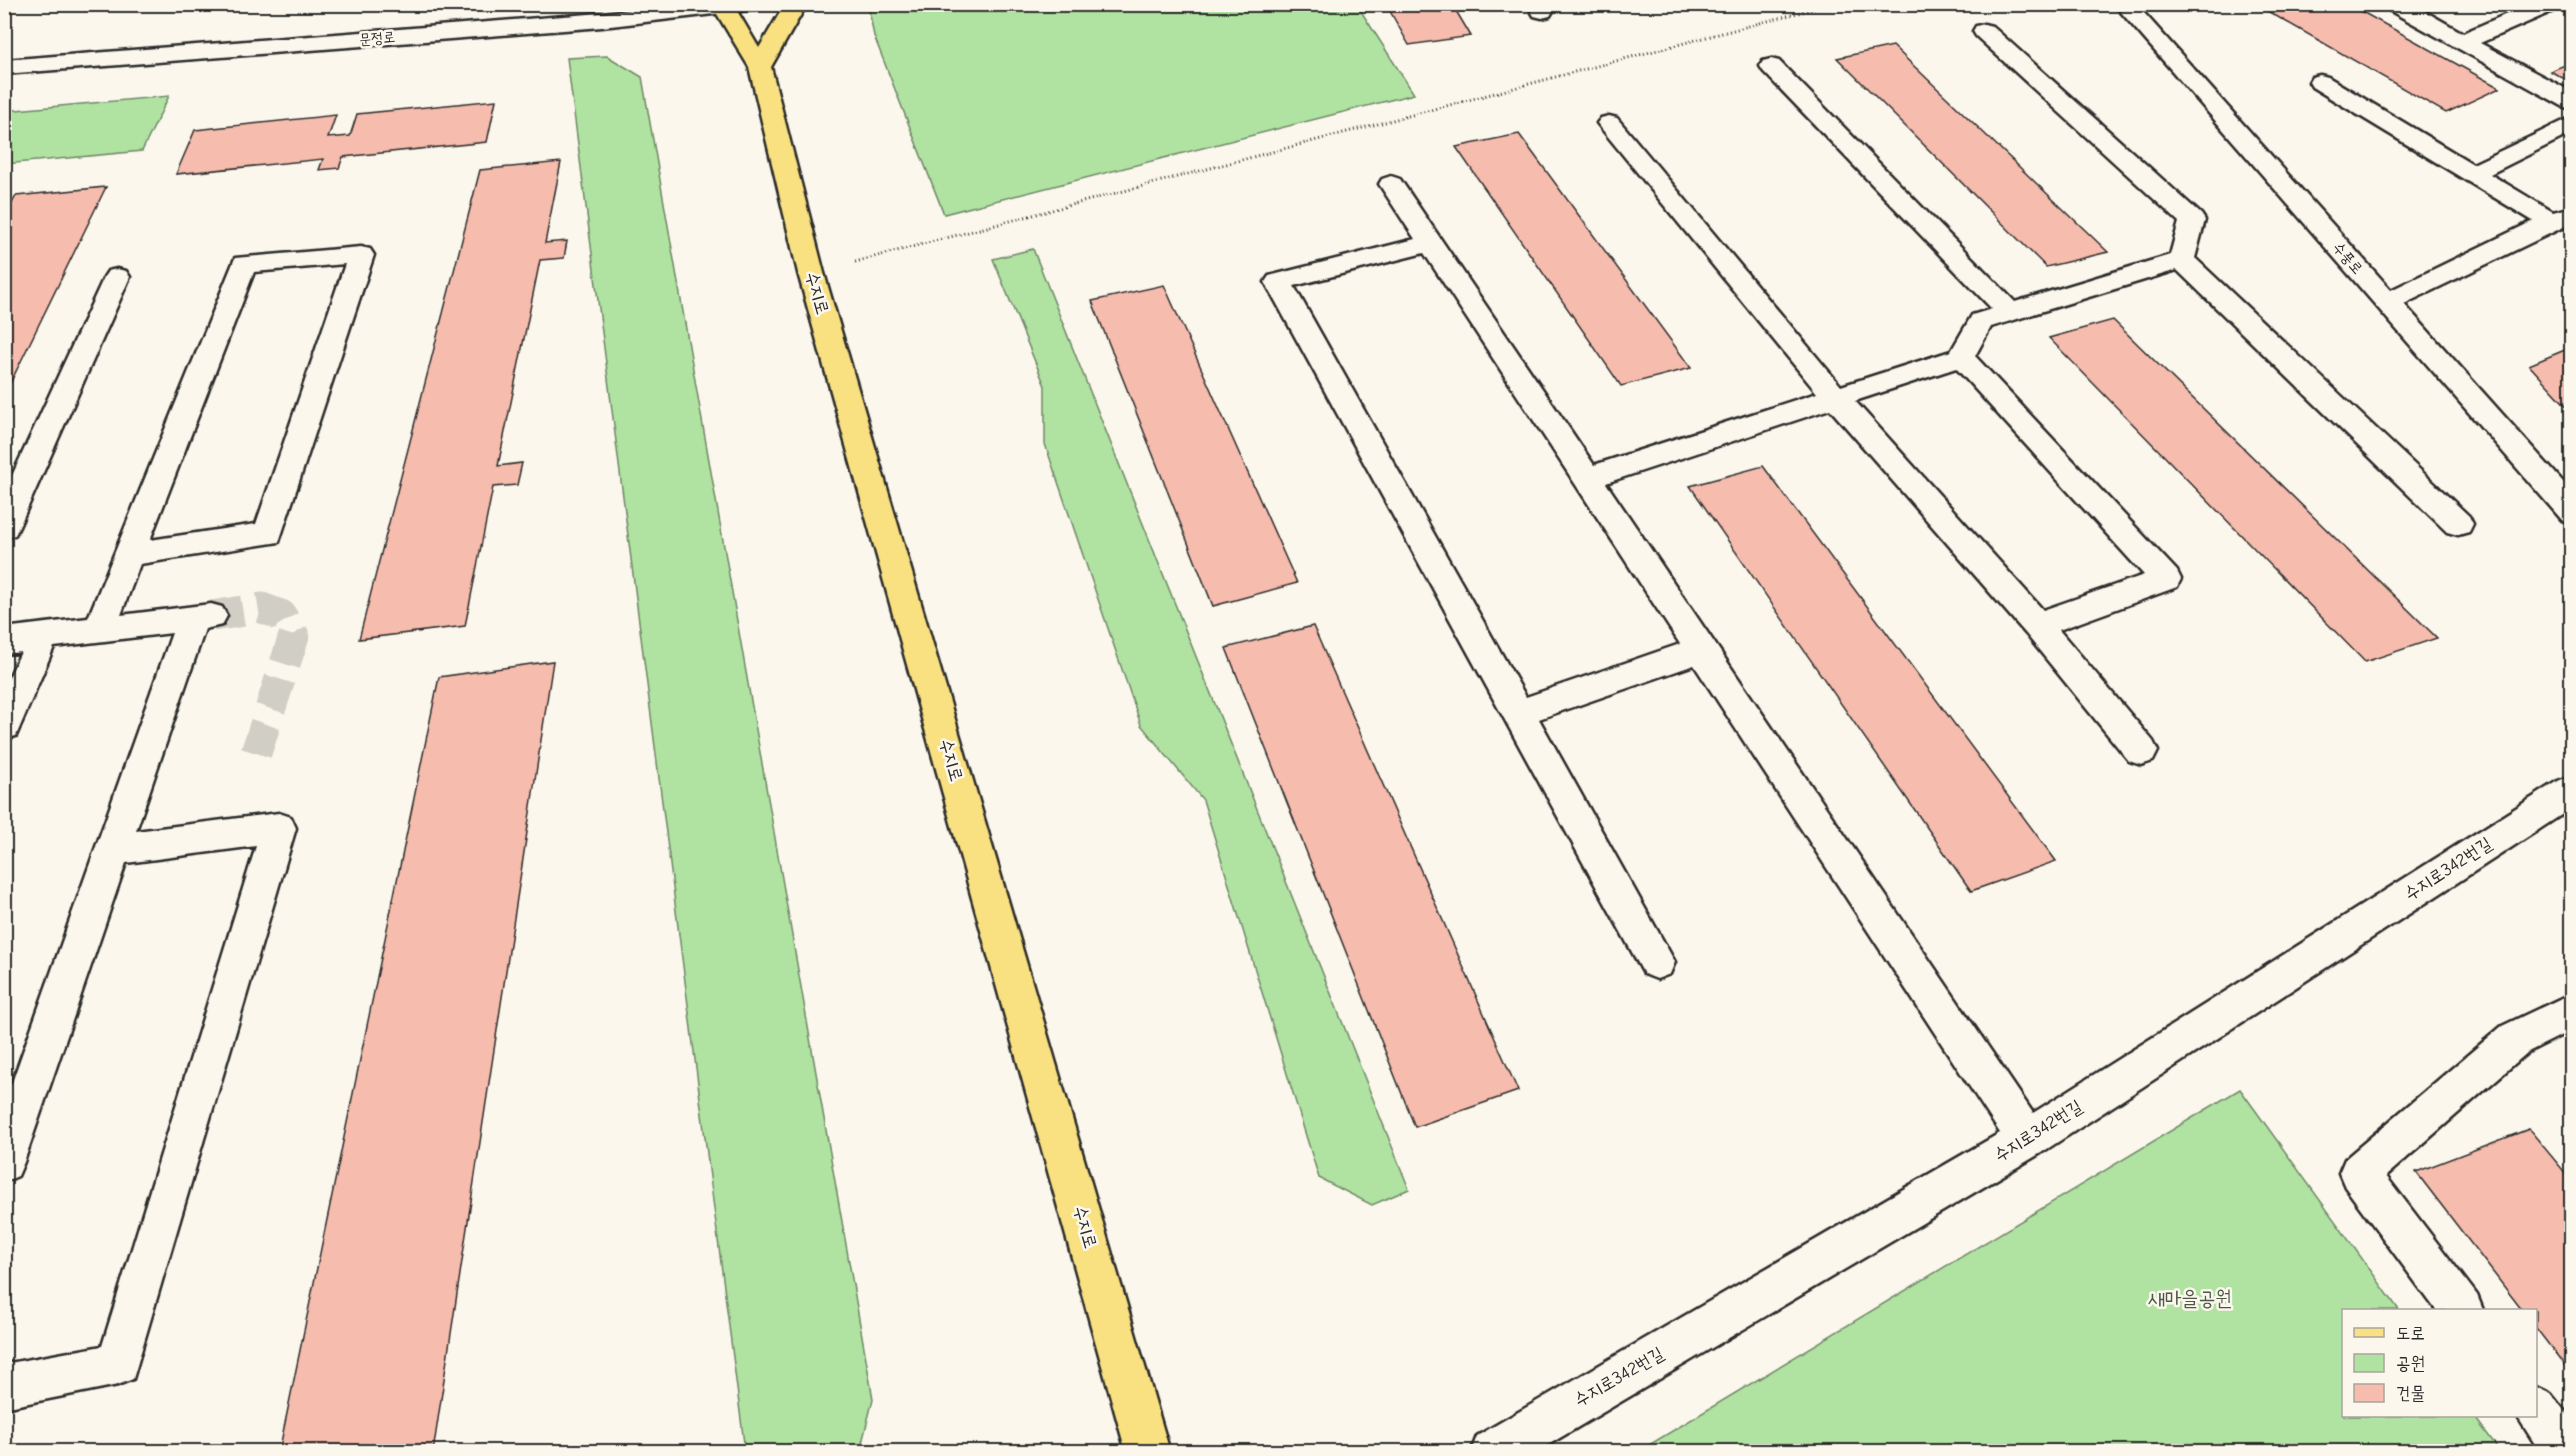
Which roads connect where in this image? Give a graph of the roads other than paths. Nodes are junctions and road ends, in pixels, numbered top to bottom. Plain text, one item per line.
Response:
1 (748, 4) edge
2 (796, 4) edge
3 (2124, 4) edge
4 (2395, 4) edge
5 (722, 6) edge
6 (2538, 6) edge
7 (1984, 30) dead end
8 (2462, 42) junction
9 (1771, 66) dead end
10 (4, 67) edge
11 (760, 67) junction
12 (2320, 82) dead end
13 (2571, 102) edge
14 (1609, 123) dead end
15 (2571, 124) edge
16 (2472, 174) junction
17 (1391, 184) dead end
18 (2562, 217) edge
19 (1430, 243) junction
20 (2182, 260) junction
21 (117, 277) dead end
22 (2387, 302) junction
23 (2010, 312) junction
24 (1960, 357) junction
25 (1835, 397) junction
26 (1586, 477) junction
27 (2571, 512) edge
28 (2458, 524) dead end
29 (4, 526) edge
30 (129, 554) junction
31 (2037, 625) junction
32 (99, 630) junction
33 (43, 637) junction
34 (4, 642) edge
35 (1700, 650) junction
36 (1518, 712) junction
37 (4, 726) edge
38 (2141, 751) dead end
39 (2571, 790) edge
40 (112, 849) junction
41 (1657, 962) dead end
42 (2571, 1010) edge
43 (2027, 1139) junction
44 (4, 1162) edge
45 (2461, 1309) edge
46 (4, 1386) edge
47 (2537, 1411) edge
48 (1148, 1452) edge
49 (1492, 1452) edge
50 (2568, 1452) edge

1 - 5 street, 문정로
2 - 11 main road
3 - 22 street, 수풍로
4 - 8 street
5 - 10 street, 문정로
5 - 11 main road, 수지로
6 - 8 street
7 - 20 street
8 - 13 street
9 - 23 street
11 - 48 main road, 수지로
12 - 16 street
14 - 25 street
15 - 16 street
16 - 18 street
17 - 19 street
18 - 22 street
19 - 26 street
19 - 36 street
20 - 23 street
20 - 28 street
21 - 29 street
22 - 27 street, 수풍로
23 - 24 street
24 - 25 street
24 - 31 street
25 - 26 street
25 - 31 street
26 - 35 street
30 - 30 street
30 - 32 street
31 - 38 street
32 - 33 street
32 - 40 street
33 - 34 street
33 - 37 street
35 - 36 street
35 - 43 street
36 - 41 street
39 - 43 street, 수지로342번길
40 - 44 street
40 - 46 street
42 - 45 street
43 - 49 street, 수지로342번길
47 - 50 street

